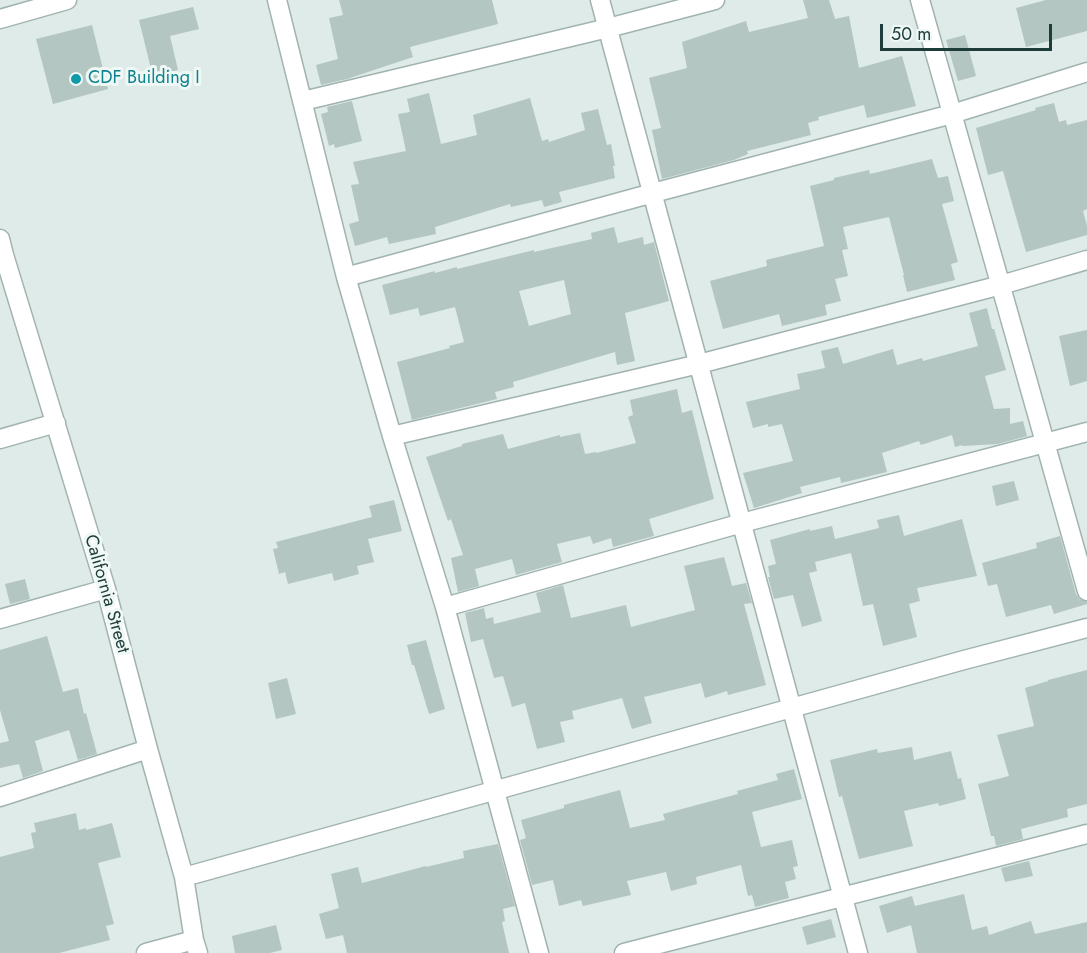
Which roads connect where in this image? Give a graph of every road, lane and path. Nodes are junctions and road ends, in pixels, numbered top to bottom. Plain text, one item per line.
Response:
1 (67, 0) edge
2 (277, 0) edge
3 (600, 0) edge
4 (715, 0) edge
5 (920, 0) edge
6 (0, 19) edge
7 (608, 28) junction
8 (1087, 72) edge
9 (303, 100) junction
10 (952, 114) junction
11 (653, 193) junction
12 (1, 250) edge
13 (1087, 260) edge
14 (346, 277) junction
15 (1000, 285) junction
16 (699, 364) junction
17 (56, 423) junction
18 (1087, 432) edge
19 (392, 436) junction
20 (0, 439) edge
21 (1045, 444) junction
22 (742, 523) junction
23 (106, 589) junction
24 (1087, 591) edge
25 (445, 607) junction
26 (0, 620) edge
27 (1087, 628) edge
28 (792, 708) junction
29 (148, 749) junction
30 (495, 791) junction
31 (0, 796) edge
32 (1087, 834) edge
33 (184, 878) junction
34 (843, 897) junction
35 (196, 946) edge
36 (146, 953) edge
37 (539, 953) edge
38 (624, 953) edge
39 (858, 953) edge

1 - 6 street
2 - 9 street
3 - 7 street
4 - 7 street
5 - 10 street
7 - 9 street
7 - 11 street
8 - 10 street
9 - 14 street
10 - 11 street
10 - 15 street
11 - 14 street
11 - 16 street
12 - 17 street, California Street
13 - 15 street
14 - 19 street
15 - 16 street
15 - 21 street
16 - 19 street
16 - 22 street
17 - 20 street
17 - 23 street, California Street
18 - 21 street
19 - 25 street
21 - 22 street
21 - 24 street
22 - 25 street
22 - 28 street
23 - 26 street
23 - 29 street, California Street
25 - 30 street
27 - 28 street
28 - 30 street
28 - 34 street
29 - 31 street
29 - 33 street, California Street
30 - 33 street
30 - 37 street
32 - 34 street
33 - 35 street, California Street
34 - 38 street
34 - 39 street
35 - 36 street

